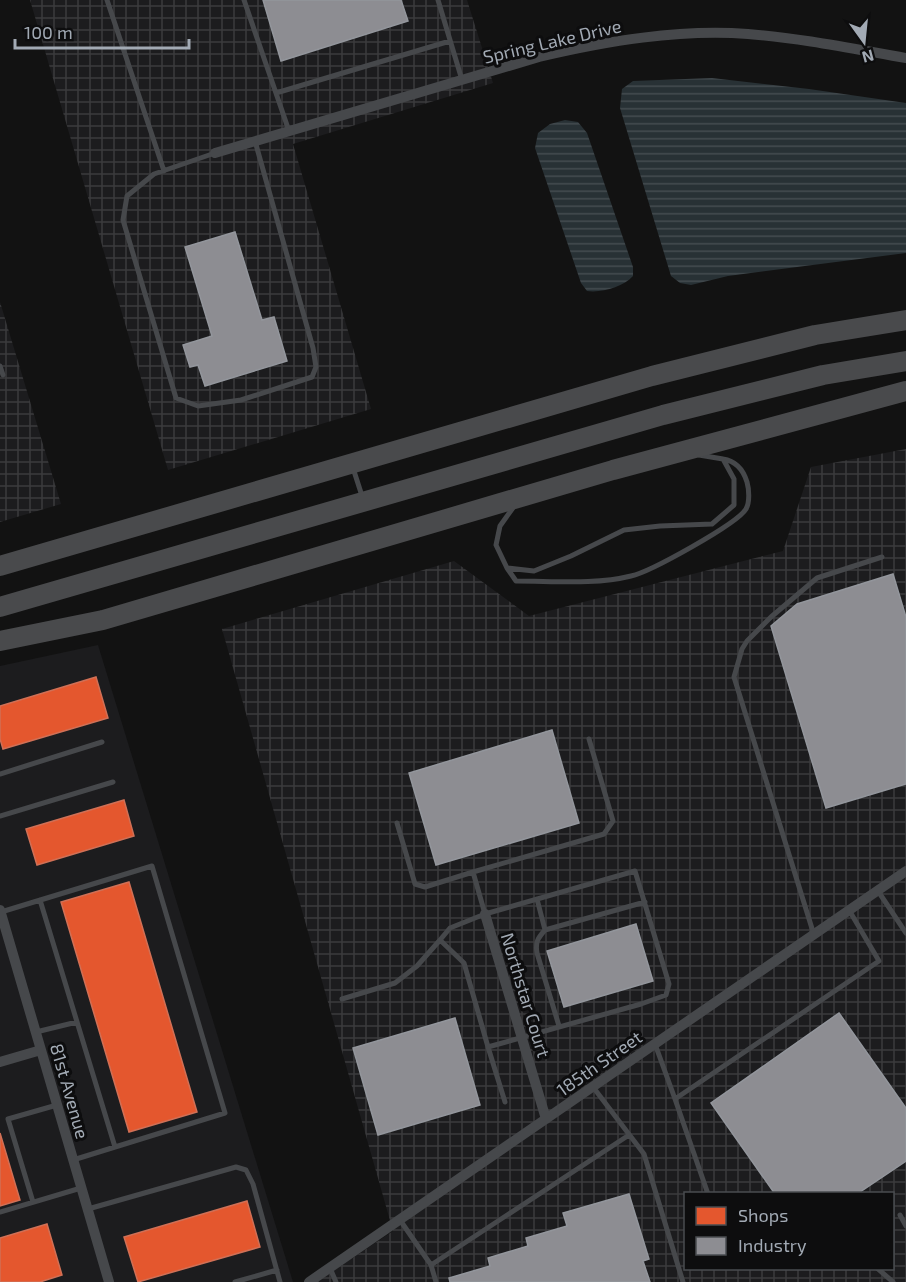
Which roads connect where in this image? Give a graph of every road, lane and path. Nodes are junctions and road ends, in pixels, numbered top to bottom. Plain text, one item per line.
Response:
1 (107, 0) edge
2 (244, 0) edge
3 (438, 0) edge
4 (450, 41) junction
5 (906, 58) edge
6 (462, 80) junction
7 (276, 93) junction
8 (289, 131) junction
9 (255, 141) junction
10 (215, 153) joint
11 (164, 171) junction
12 (906, 320) edge
13 (906, 361) edge
14 (0, 366) edge
15 (3, 375) dead end
16 (906, 391) edge
17 (679, 452) junction
18 (723, 459) junction
19 (352, 464) junction
20 (522, 497) junction
21 (364, 503) junction
22 (882, 557) dead end
23 (0, 566) edge
24 (507, 568) junction
25 (0, 607) edge
26 (0, 641) edge
27 (589, 739) dead end
28 (102, 742) dead end
29 (0, 774) edge
30 (113, 782) dead end
31 (0, 816) edge
32 (397, 823) dead end
33 (906, 871) edge
34 (472, 872) junction
35 (878, 891) junction
36 (537, 899) junction
37 (40, 900) junction
38 (645, 902) junction
39 (849, 910) junction
40 (0, 911) edge
41 (485, 914) junction
42 (545, 930) junction
43 (3, 933) edge
44 (906, 933) edge
45 (814, 935) junction
46 (440, 940) junction
47 (342, 999) dead end
48 (77, 1022) junction
49 (559, 1026) junction
50 (36, 1032) junction
51 (521, 1037) junction
52 (655, 1044) junction
53 (488, 1047) junction
54 (41, 1050) junction
55 (0, 1062) edge
56 (593, 1087) junction
57 (675, 1099) junction
58 (505, 1102) dead end
59 (57, 1105) junction
60 (8, 1119) junction
61 (546, 1119) junction
62 (0, 1122) edge
63 (629, 1135) junction
64 (115, 1147) junction
65 (73, 1160) junction
66 (81, 1188) junction
67 (707, 1192) edge
68 (33, 1202) junction
69 (88, 1209) junction
70 (0, 1212) edge
71 (900, 1215) dead end
72 (400, 1220) junction
73 (906, 1226) edge
74 (431, 1265) junction
75 (330, 1268) junction
76 (277, 1270) junction
77 (878, 1270) edge
78 (109, 1282) edge
79 (235, 1282) edge
80 (280, 1282) edge
81 (309, 1282) edge
82 (336, 1282) edge
83 (436, 1282) edge
84 (683, 1282) edge
85 (893, 1282) edge

1 - 11 lane
2 - 7 lane
3 - 4 lane
4 - 6 lane
4 - 7 lane
5 - 6 street, Spring Lake Drive
6 - 8 street, Spring Lake Drive
7 - 8 lane
8 - 9 street, Spring Lake Drive
9 - 10 street, Spring Lake Drive
9 - 11 lane
10 - 11 lane
12 - 19 highway
13 - 21 highway
14 - 15 lane
16 - 17 highway
17 - 18 lane
17 - 20 highway
18 - 24 lane
18 - 24 lane
19 - 21 lane
19 - 23 highway
20 - 24 lane
20 - 26 highway
21 - 25 highway
22 - 45 lane
27 - 34 lane
28 - 29 lane
30 - 31 lane
32 - 34 lane
33 - 35 street, 185th Street
34 - 41 lane
35 - 39 street, 185th Street
35 - 44 lane
36 - 38 lane
36 - 41 lane
36 - 42 lane
37 - 40 lane
37 - 48 lane
37 - 64 lane
38 - 42 lane
38 - 49 lane
39 - 45 street, 185th Street
39 - 57 lane
40 - 43 street, 81st Avenue
41 - 46 lane
41 - 51 street, Northstar Court
42 - 49 lane
43 - 50 street, 81st Avenue
45 - 52 street, 185th Street
46 - 47 lane
46 - 53 lane
48 - 50 lane
48 - 64 lane
49 - 51 lane
50 - 54 street, 81st Avenue
51 - 53 lane
51 - 61 street, Northstar Court
52 - 56 street, 185th Street
52 - 57 lane
53 - 58 lane
54 - 55 street
54 - 59 street, 81st Avenue
56 - 61 street, 185th Street
56 - 63 lane
57 - 67 lane
59 - 60 lane
59 - 65 street, 81st Avenue
60 - 62 lane
60 - 68 lane
61 - 72 street, 185th Street
63 - 74 lane
63 - 84 lane
64 - 65 lane
65 - 66 street, 81st Avenue
66 - 68 lane
66 - 69 street, 81st Avenue
68 - 70 lane
69 - 76 lane
69 - 78 street, 81st Avenue
71 - 73 lane
72 - 74 lane
72 - 75 street, 185th Street
74 - 83 lane
75 - 81 street, 185th Street
75 - 82 lane
76 - 79 lane
76 - 80 lane
77 - 85 lane

